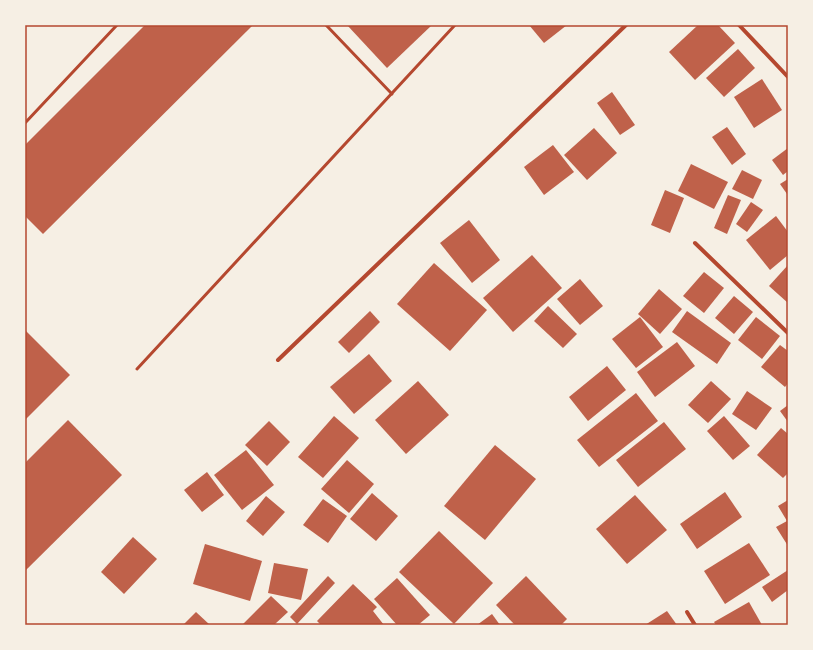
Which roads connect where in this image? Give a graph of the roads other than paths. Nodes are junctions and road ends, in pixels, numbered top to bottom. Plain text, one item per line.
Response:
1 (117, 25) edge
2 (326, 25) edge
3 (456, 25) edge
4 (626, 25) edge
5 (739, 25) edge
6 (788, 77) edge
7 (392, 94) junction
8 (25, 123) edge
9 (695, 244) dead end
10 (788, 333) edge
11 (278, 360) dead end
12 (137, 369) dead end
13 (687, 612) dead end
14 (695, 625) edge

1 - 8 lane
2 - 7 lane
3 - 7 lane
4 - 11 street
5 - 6 street
7 - 12 lane
9 - 10 street
13 - 14 street

